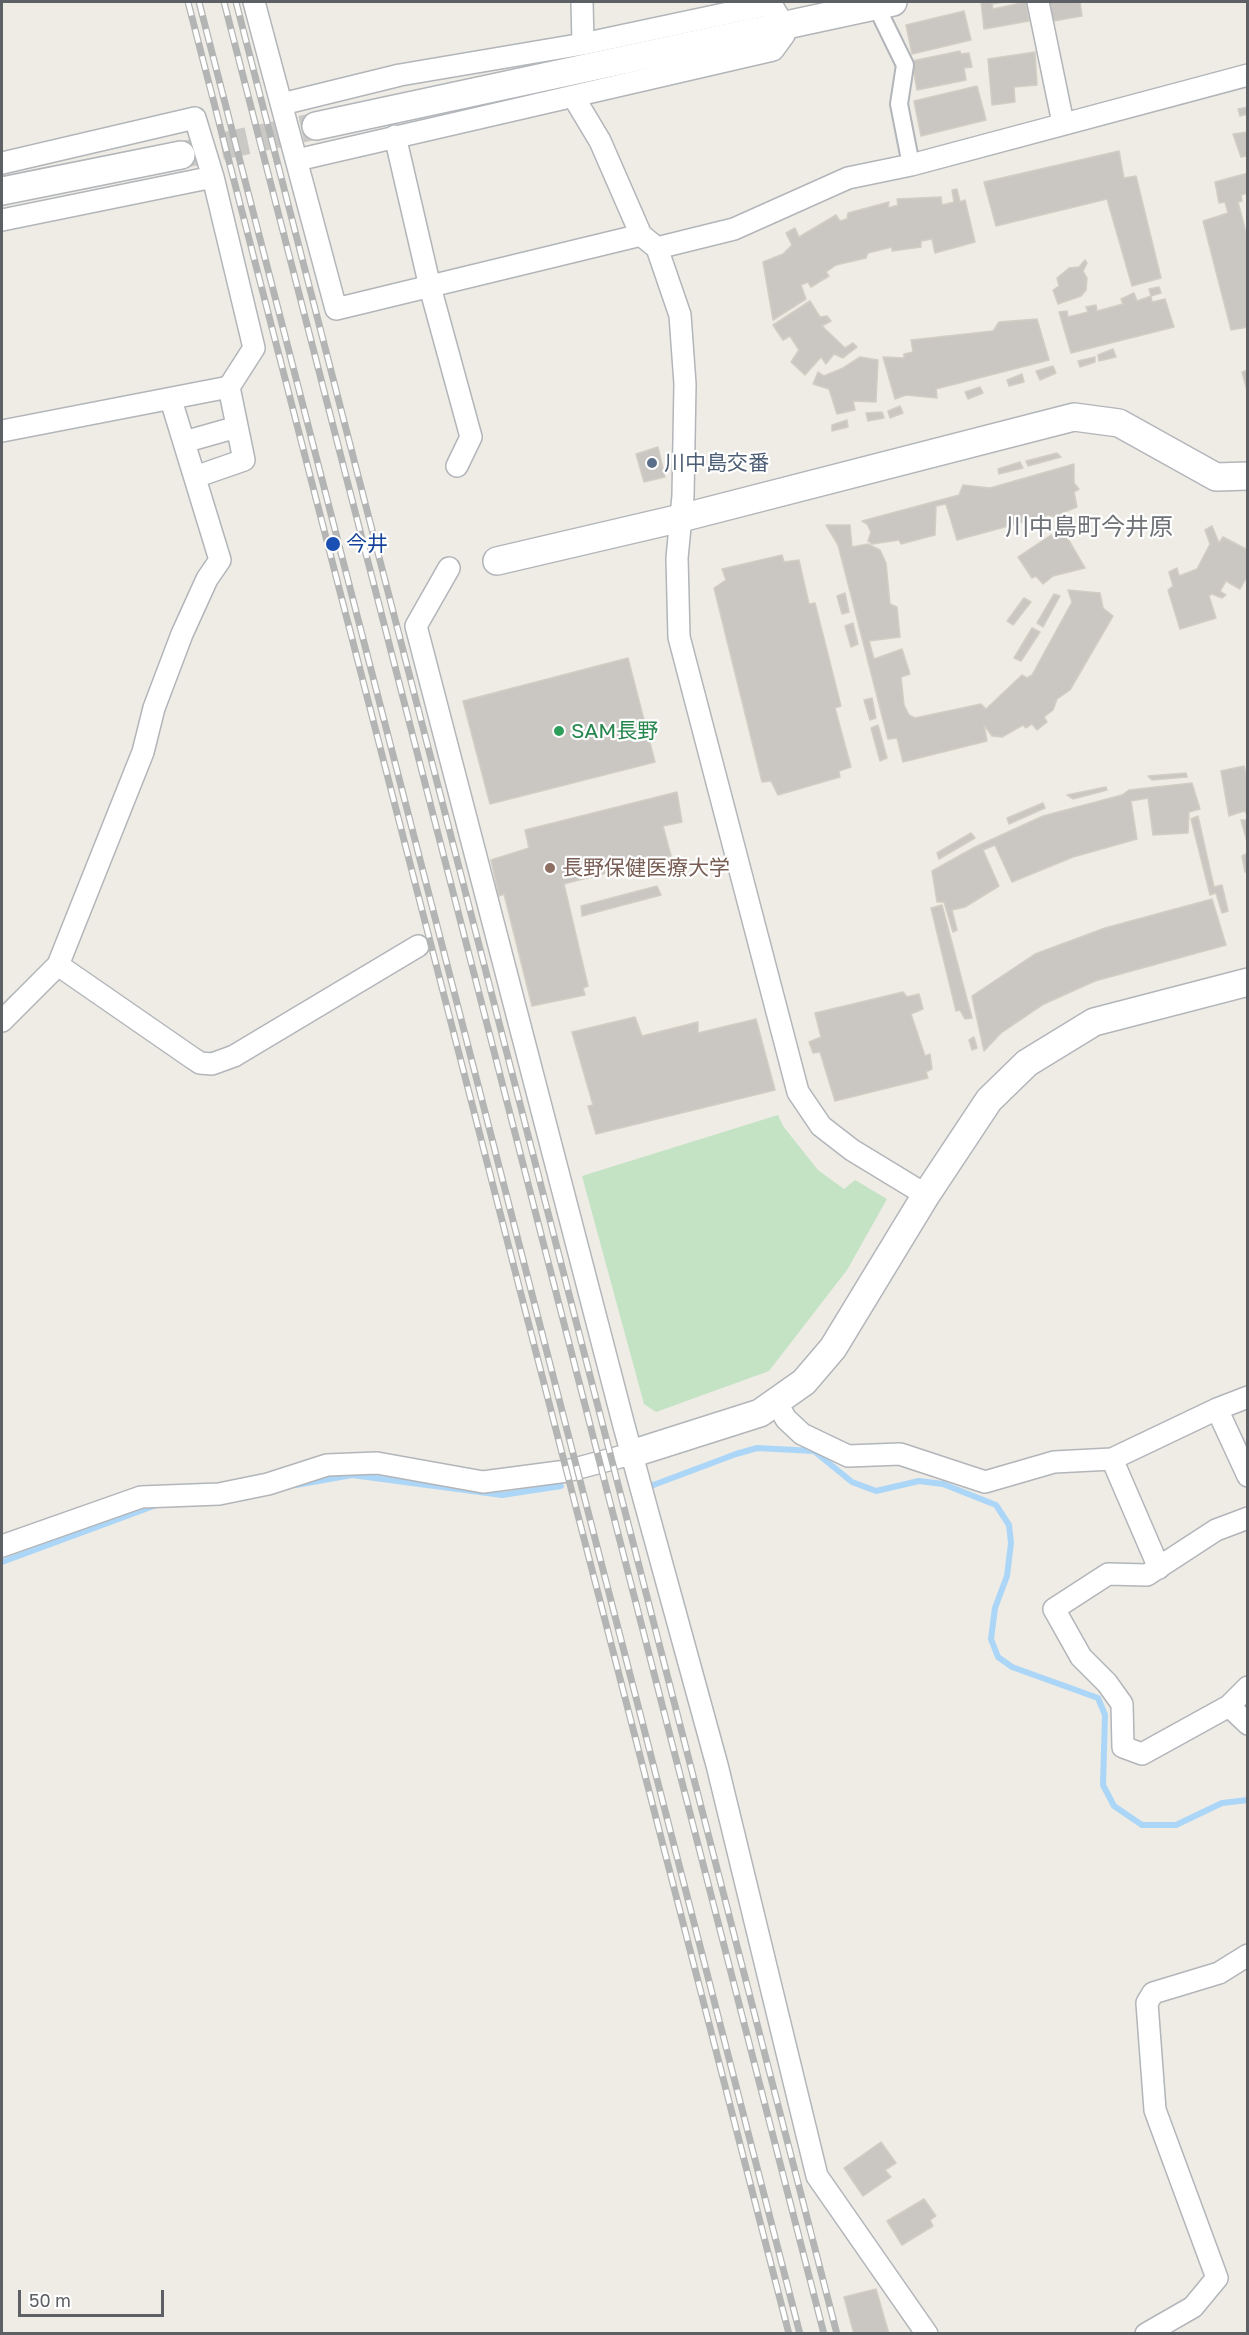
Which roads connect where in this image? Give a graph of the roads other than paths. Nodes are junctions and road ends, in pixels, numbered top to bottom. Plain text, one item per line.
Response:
1 (254, 2) edge
2 (582, 2) edge
3 (1038, 2) edge
4 (888, 10) edge
5 (783, 24) junction
6 (583, 44) junction
7 (1248, 75) edge
8 (573, 96) junction
9 (282, 104) junction
10 (1063, 123) junction
11 (316, 126) tunnel mouth
12 (395, 135) junction
13 (181, 155) tunnel mouth
14 (297, 160) junction
15 (2, 163) edge
16 (911, 165) junction
17 (213, 177) junction
18 (2, 191) edge
19 (2, 220) edge
20 (640, 235) junction
21 (657, 248) junction
22 (430, 287) junction
23 (229, 387) junction
24 (171, 400) junction
25 (237, 427) junction
26 (2, 431) edge
27 (184, 442) junction
28 (457, 466) dead end
29 (1248, 476) edge
30 (195, 477) junction
31 (681, 518) junction
32 (496, 561) dead end
33 (449, 568) dead end
34 (418, 946) dead end
35 (58, 965) junction
36 (1248, 982) edge
37 (2, 1021) edge
38 (926, 1195) junction
39 (1248, 1398) edge
40 (776, 1402) junction
41 (1216, 1409) junction
42 (632, 1454) junction
43 (1112, 1459) junction
44 (1248, 1476) edge
45 (1248, 1518) edge
46 (2, 1546) edge
47 (1159, 1568) junction
48 (1248, 1687) edge
49 (1228, 1706) junction
50 (1248, 1724) edge
51 (1248, 1955) edge
52 (927, 2334) edge
53 (1146, 2334) edge

1 - 9 street
2 - 6 street
3 - 10 street
4 - 5 street
4 - 16 street
5 - 6 street
5 - 8 street
5 - 11 street
6 - 9 street
7 - 10 street
8 - 12 street
8 - 20 street
9 - 14 street
10 - 16 street
12 - 14 street
12 - 22 street
13 - 18 street
14 - 22 street
15 - 17 street
16 - 21 street
17 - 19 street
17 - 23 street
20 - 21 street
20 - 22 street
21 - 31 street
22 - 28 street
23 - 24 street
23 - 25 street
24 - 26 street
24 - 27 street
25 - 27 street
25 - 30 street
27 - 30 street
29 - 31 street
30 - 35 street
31 - 32 street
31 - 38 street
33 - 42 street
34 - 35 street
35 - 37 street
36 - 38 street
38 - 40 street
39 - 41 street
40 - 42 street
40 - 43 street
41 - 43 street
41 - 44 street
42 - 46 street
42 - 52 street
43 - 47 street
45 - 47 street
47 - 49 street
48 - 49 street
49 - 50 street
51 - 53 street

